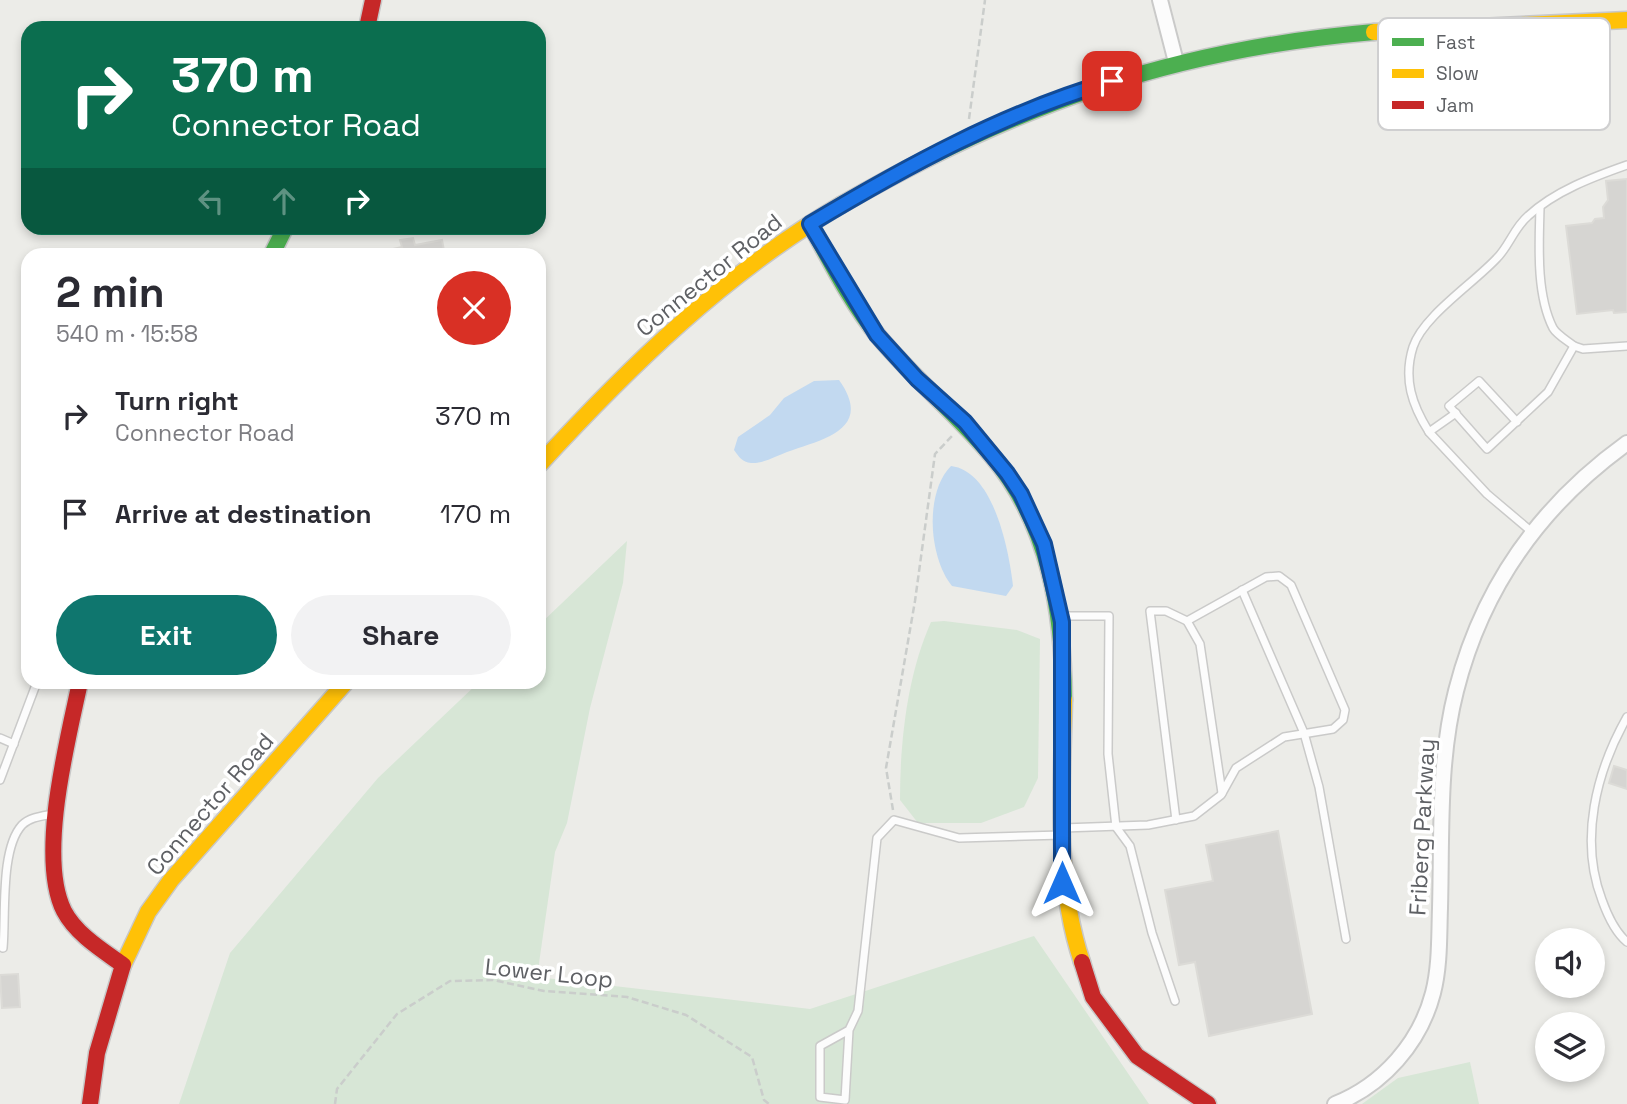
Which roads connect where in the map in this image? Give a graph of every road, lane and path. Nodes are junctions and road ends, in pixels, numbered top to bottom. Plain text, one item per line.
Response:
1 (373, 0) edge
2 (985, 0) edge
3 (1160, 0) edge
4 (368, 21) edge
5 (1378, 34) edge
6 (1176, 62) junction
7 (966, 139) junction
8 (1627, 165) edge
9 (1540, 208) junction
10 (810, 224) junction
11 (1574, 346) junction
12 (1627, 346) edge
13 (1456, 414) junction
14 (965, 422) junction
15 (1517, 422) junction
16 (1429, 432) junction
17 (1627, 443) edge
18 (546, 458) edge
19 (1532, 532) junction
20 (1242, 590) junction
21 (1061, 617) junction
22 (1187, 621) junction
23 (34, 689) edge
24 (79, 689) edge
25 (340, 689) edge
26 (1627, 717) edge
27 (1304, 733) junction
28 (0, 738) edge
29 (14, 744) junction
30 (0, 780) edge
31 (1222, 793) junction
32 (57, 814) junction
33 (894, 820) junction
34 (1176, 820) junction
35 (1116, 827) junction
36 (1062, 831) junction
37 (1346, 939) dead end
38 (1627, 942) edge
39 (3, 948) dead end
40 (123, 965) junction
41 (1175, 1001) dead end
42 (849, 1030) junction
43 (845, 1102) edge
44 (90, 1104) edge
45 (335, 1104) edge
46 (769, 1104) edge
47 (1208, 1104) edge
48 (1335, 1104) edge

1 - 4 street
2 - 7 path
3 - 6 street
5 - 6 street, Connector Road
6 - 7 street, Connector Road
7 - 10 street, Connector Road
8 - 9 lane
9 - 11 lane
9 - 16 lane
10 - 14 street
10 - 18 street, Connector Road
11 - 12 lane
11 - 15 lane
13 - 15 lane
13 - 15 lane
13 - 16 lane
14 - 21 street
14 - 33 path
16 - 19 lane
17 - 19 street, Friberg Parkway
19 - 48 street, Friberg Parkway
20 - 22 lane
20 - 27 lane
20 - 27 lane
21 - 35 lane
21 - 36 street
22 - 31 lane
22 - 34 lane
23 - 29 lane
24 - 32 street
25 - 40 street, Connector Road
26 - 38 lane
27 - 31 lane
27 - 37 lane
28 - 29 lane
29 - 30 lane
31 - 34 lane
32 - 39 lane
32 - 40 street
33 - 36 lane
33 - 42 lane
34 - 35 lane
35 - 36 lane
35 - 41 lane
36 - 47 street
40 - 44 street, Connector Road
42 - 43 lane
42 - 43 lane
45 - 46 path, Lower Loop

